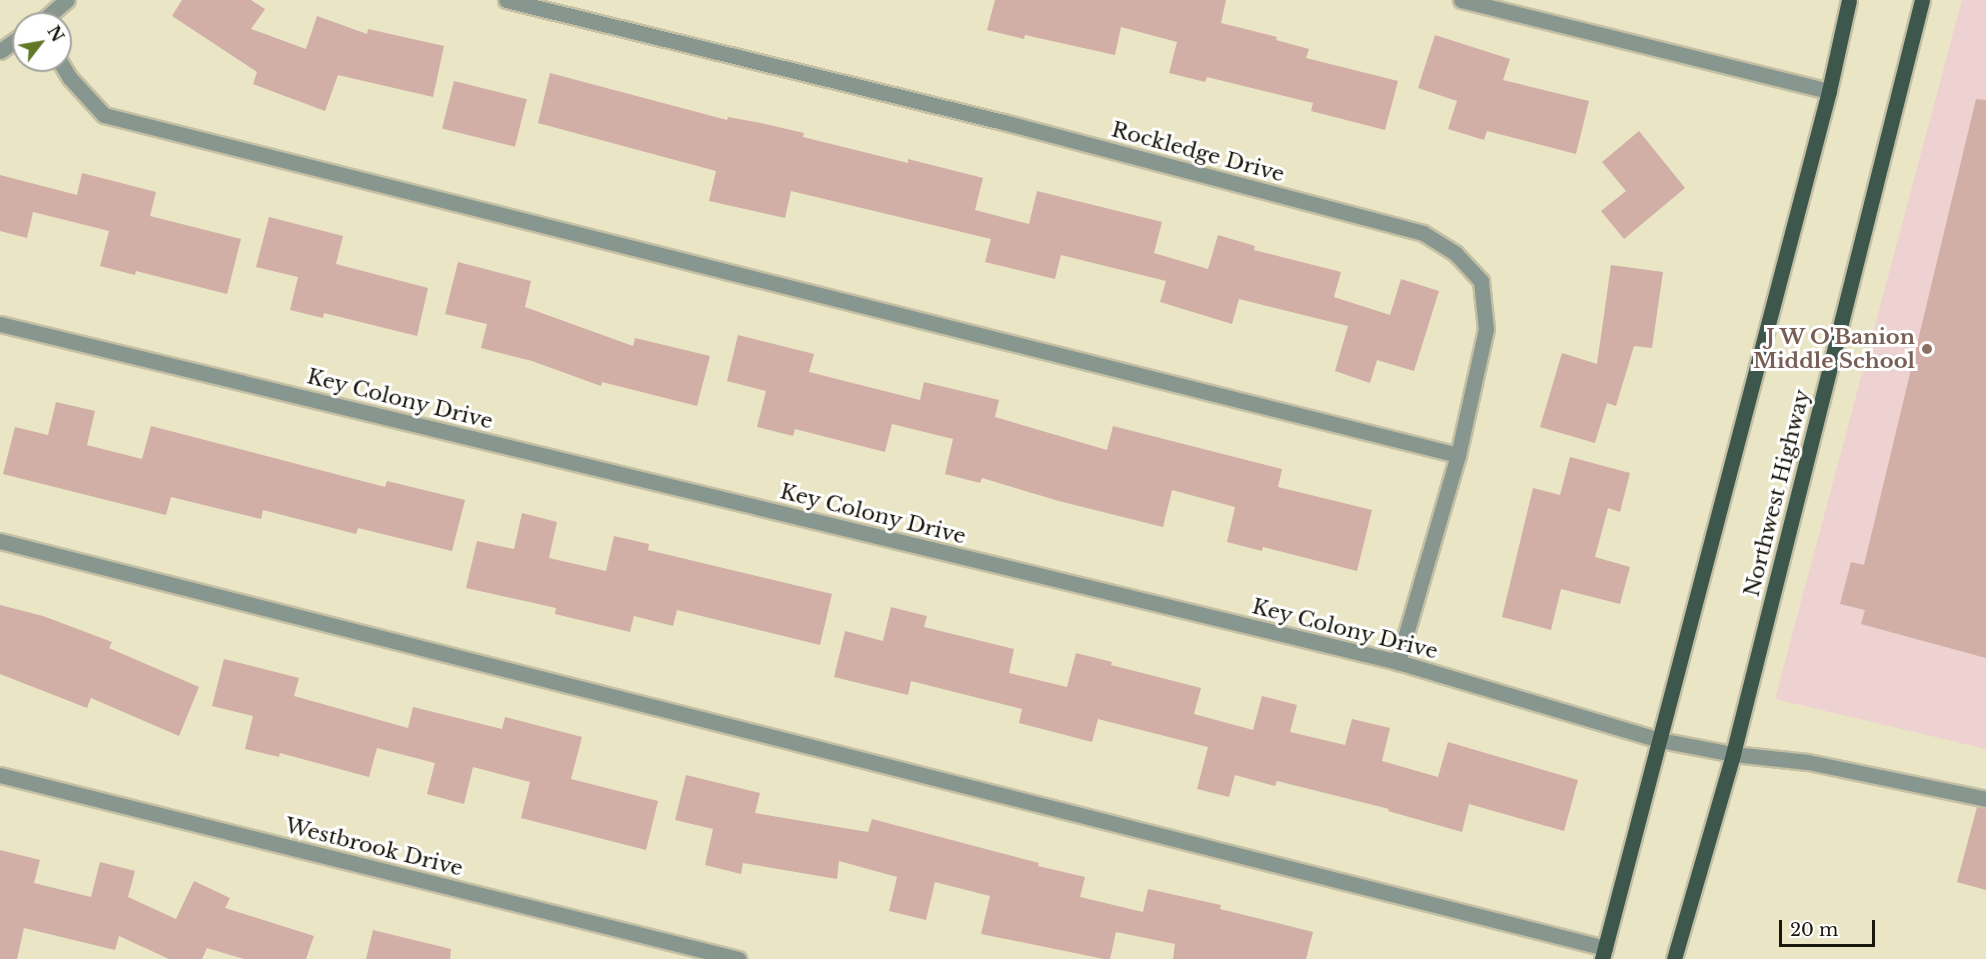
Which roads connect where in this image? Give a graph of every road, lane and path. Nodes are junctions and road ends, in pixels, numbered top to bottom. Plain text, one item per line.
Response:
1 (67, 0) edge
2 (506, 0) edge
3 (1461, 0) edge
4 (1849, 0) edge
5 (1922, 0) edge
6 (53, 12) edge
7 (66, 72) edge
8 (1829, 91) junction
9 (0, 324) edge
10 (1458, 455) junction
11 (0, 541) edge
12 (1398, 662) junction
13 (1660, 740) junction
14 (1733, 754) junction
15 (0, 775) edge
16 (1986, 799) edge
17 (1604, 953) edge
18 (738, 959) edge
19 (1674, 959) edge

1 - 6 street
2 - 10 street, Rockledge Drive
3 - 8 street
4 - 8 main road
5 - 14 main road, Northwest Highway
7 - 10 street
8 - 13 main road
9 - 12 street, Key Colony Drive
10 - 12 street, Rockledge Drive
11 - 17 street
12 - 13 street, Key Colony Drive
13 - 14 street, Key Colony Drive
13 - 17 main road
14 - 16 street, Key Colony Drive
14 - 19 main road, Northwest Highway
15 - 18 street, Westbrook Drive

